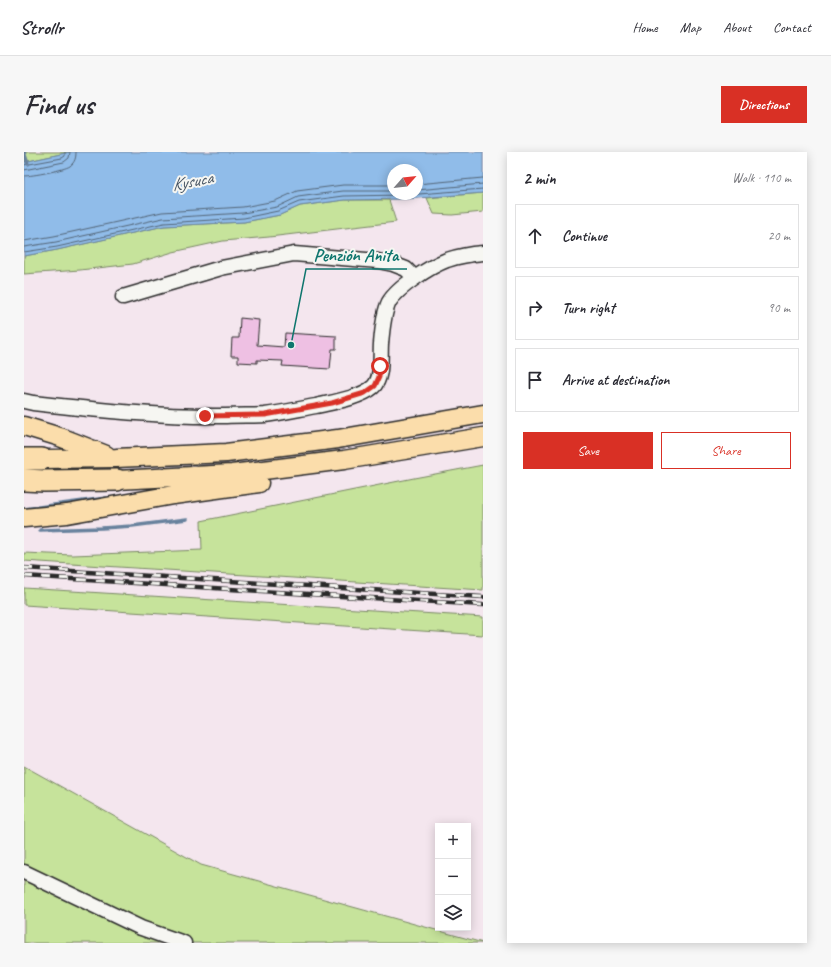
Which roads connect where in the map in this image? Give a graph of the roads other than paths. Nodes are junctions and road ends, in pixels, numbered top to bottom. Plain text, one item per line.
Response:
1 (483, 253) edge
2 (415, 278) junction
3 (123, 297) dead end
4 (24, 401) edge
5 (483, 414) edge
6 (24, 426) edge
7 (483, 437) edge
8 (116, 458) junction
9 (33, 459) edge
10 (295, 466) junction
11 (24, 480) edge
12 (118, 480) joint
13 (24, 518) edge
14 (24, 872) edge
15 (184, 943) edge

1 - 2 street
2 - 3 street
2 - 4 street
5 - 8 main road
6 - 8 main road
7 - 10 main road
8 - 9 main road
10 - 12 main road
10 - 13 main road
11 - 12 highway
14 - 15 street

